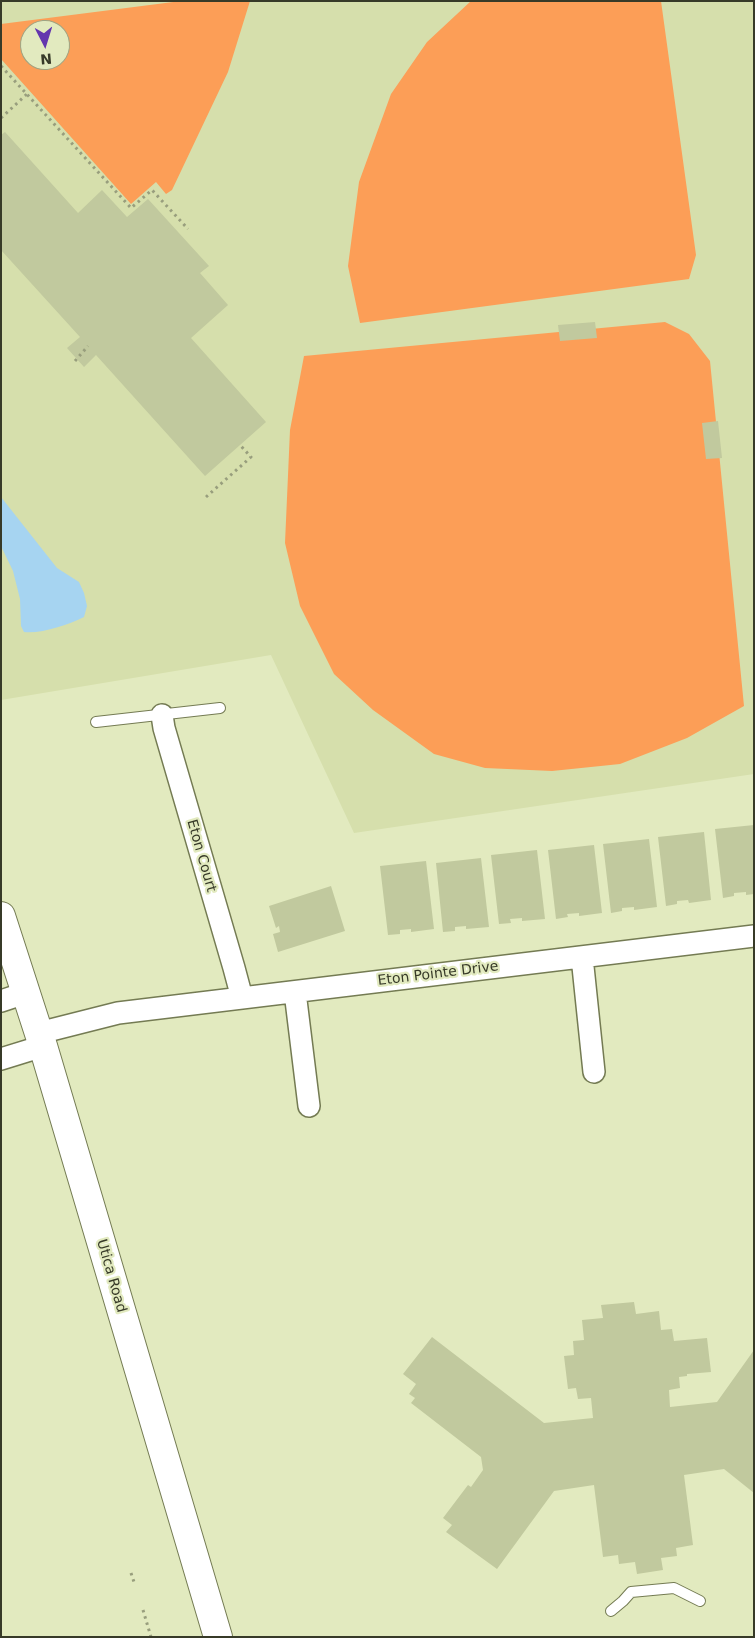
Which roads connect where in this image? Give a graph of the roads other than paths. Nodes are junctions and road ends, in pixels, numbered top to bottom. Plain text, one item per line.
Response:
1 (220, 708) dead end
2 (162, 715) junction
3 (96, 722) dead end
4 (1, 916) edge
5 (754, 936) edge
6 (582, 957) junction
7 (295, 992) junction
8 (13, 997) edge
9 (242, 998) junction
10 (41, 1040) junction
11 (1, 1059) edge
12 (594, 1072) dead end
13 (308, 1106) dead end
14 (700, 1601) dead end
15 (611, 1611) dead end
16 (218, 1637) edge

1 - 2 lane
2 - 3 lane
2 - 9 street, Eton Court
4 - 8 main road, Utica Road
5 - 6 street, Eton Pointe Drive
6 - 7 street, Eton Pointe Drive
6 - 12 street
7 - 9 street, Eton Pointe Drive
7 - 13 street
8 - 10 main road, Utica Road
9 - 10 street, Eton Pointe Drive
10 - 11 street, Eton Pointe Drive
10 - 16 main road, Utica Road
14 - 15 lane

